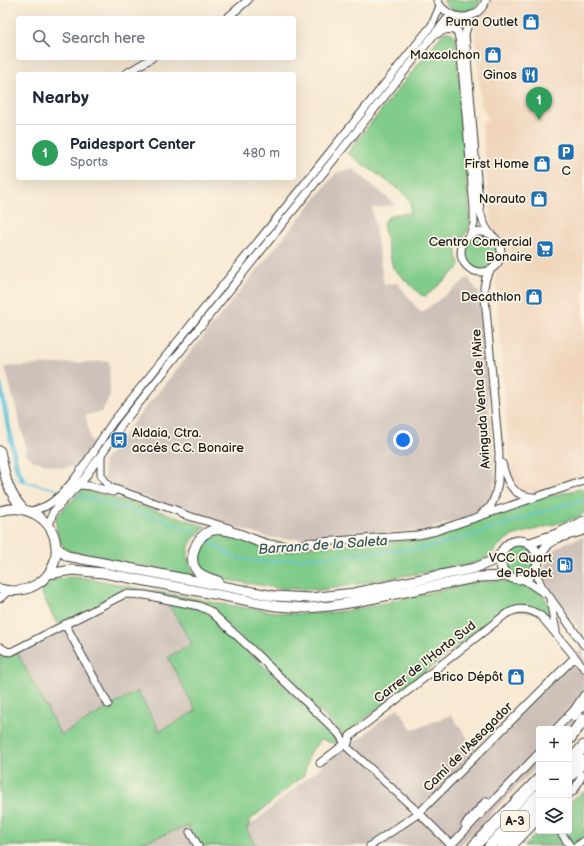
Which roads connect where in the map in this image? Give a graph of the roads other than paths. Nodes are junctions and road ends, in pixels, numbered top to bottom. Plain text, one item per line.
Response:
1 (248, 0) edge
2 (486, 0) edge
3 (438, 3) edge
4 (451, 15) junction
5 (472, 15) junction
6 (229, 16) edge
7 (458, 32) junction
8 (432, 38) junction
9 (149, 60) edge
10 (128, 72) edge
11 (490, 234) junction
12 (470, 235) junction
13 (490, 270) junction
14 (0, 452) edge
15 (499, 453) junction
16 (101, 455) junction
17 (584, 480) edge
18 (77, 486) junction
19 (121, 492) junction
20 (539, 496) junction
21 (22, 508) junction
22 (0, 511) edge
23 (31, 511) junction
24 (476, 518) junction
25 (584, 520) edge
26 (584, 525) edge
27 (49, 526) junction
28 (579, 528) edge
29 (558, 535) junction
30 (312, 543) junction
31 (530, 543) junction
32 (56, 547) junction
33 (501, 554) junction
34 (539, 557) junction
35 (537, 568) junction
36 (48, 574) junction
37 (508, 576) junction
38 (523, 579) junction
39 (4, 590) edge
40 (0, 598) edge
41 (310, 598) junction
42 (552, 602) junction
43 (65, 624) junction
44 (556, 634) junction
45 (583, 641) edge
46 (0, 647) edge
47 (575, 657) junction
48 (584, 668) edge
49 (584, 695) edge
50 (108, 704) dead end
51 (584, 704) edge
52 (584, 719) edge
53 (559, 726) edge
54 (565, 726) edge
55 (584, 730) edge
56 (572, 734) edge
57 (572, 743) edge
58 (345, 744) junction
59 (584, 746) edge
60 (536, 749) edge
61 (536, 756) edge
62 (584, 761) edge
63 (570, 762) edge
64 (320, 764) dead end
65 (572, 774) edge
66 (583, 774) edge
67 (536, 775) edge
68 (536, 782) edge
69 (572, 786) edge
70 (572, 791) edge
71 (536, 798) edge
72 (536, 811) edge
73 (419, 813) junction
74 (500, 819) junction
75 (536, 822) edge
76 (536, 828) edge
77 (190, 832) dead end
78 (562, 834) edge
79 (460, 836) junction
80 (584, 841) edge
81 (198, 846) edge
82 (370, 846) edge
83 (451, 846) edge
84 (474, 846) edge
85 (490, 846) edge
86 (503, 846) edge
87 (514, 846) edge
88 (570, 846) edge
89 (577, 846) edge

1 - 6 street
2 - 5 street
3 - 4 street
3 - 23 street
4 - 5 street
4 - 7 street
4 - 8 street
5 - 11 street
7 - 8 street
7 - 12 street
8 - 16 street
9 - 10 street
11 - 12 street
11 - 13 street
12 - 13 street
13 - 15 street, Avinguda Venta de l'Aire
14 - 21 main road
15 - 20 street
15 - 24 street, Avinguda Venta de l'Aire
16 - 18 street
16 - 19 street
17 - 20 street
18 - 19 street
18 - 27 street
19 - 30 street
20 - 24 street
21 - 22 main road
21 - 23 main road
23 - 27 main road
24 - 30 street
25 - 29 street
26 - 28 main road
27 - 32 main road
28 - 29 highway
29 - 31 main road
29 - 34 main road
30 - 41 main road
31 - 33 main road
31 - 34 main road
32 - 36 main road
32 - 41 main road
33 - 37 main road
33 - 41 main road
34 - 35 main road
35 - 38 main road
35 - 42 street
36 - 37 main road
36 - 39 main road
37 - 38 main road
38 - 42 street
39 - 40 street
42 - 44 street
42 - 45 street
43 - 46 street
43 - 50 street
43 - 58 street
44 - 47 street
44 - 58 street, Carrer de l'Horta Sud
47 - 48 street
47 - 73 street, Camí de l'Assagador
49 - 53 street
51 - 54 street
52 - 56 highway
55 - 57 highway
58 - 64 street
58 - 73 street
59 - 63 highway
60 - 79 street
61 - 79 street
62 - 65 highway
66 - 69 street
66 - 70 street
67 - 74 highway
68 - 74 highway, A-3
71 - 85 highway, A-3
72 - 86 highway
73 - 82 street, Camí de l'Assagador
73 - 83 street
74 - 84 highway, A-3
75 - 87 street
76 - 87 street
77 - 81 street
78 - 88 street
79 - 83 street
80 - 89 street

